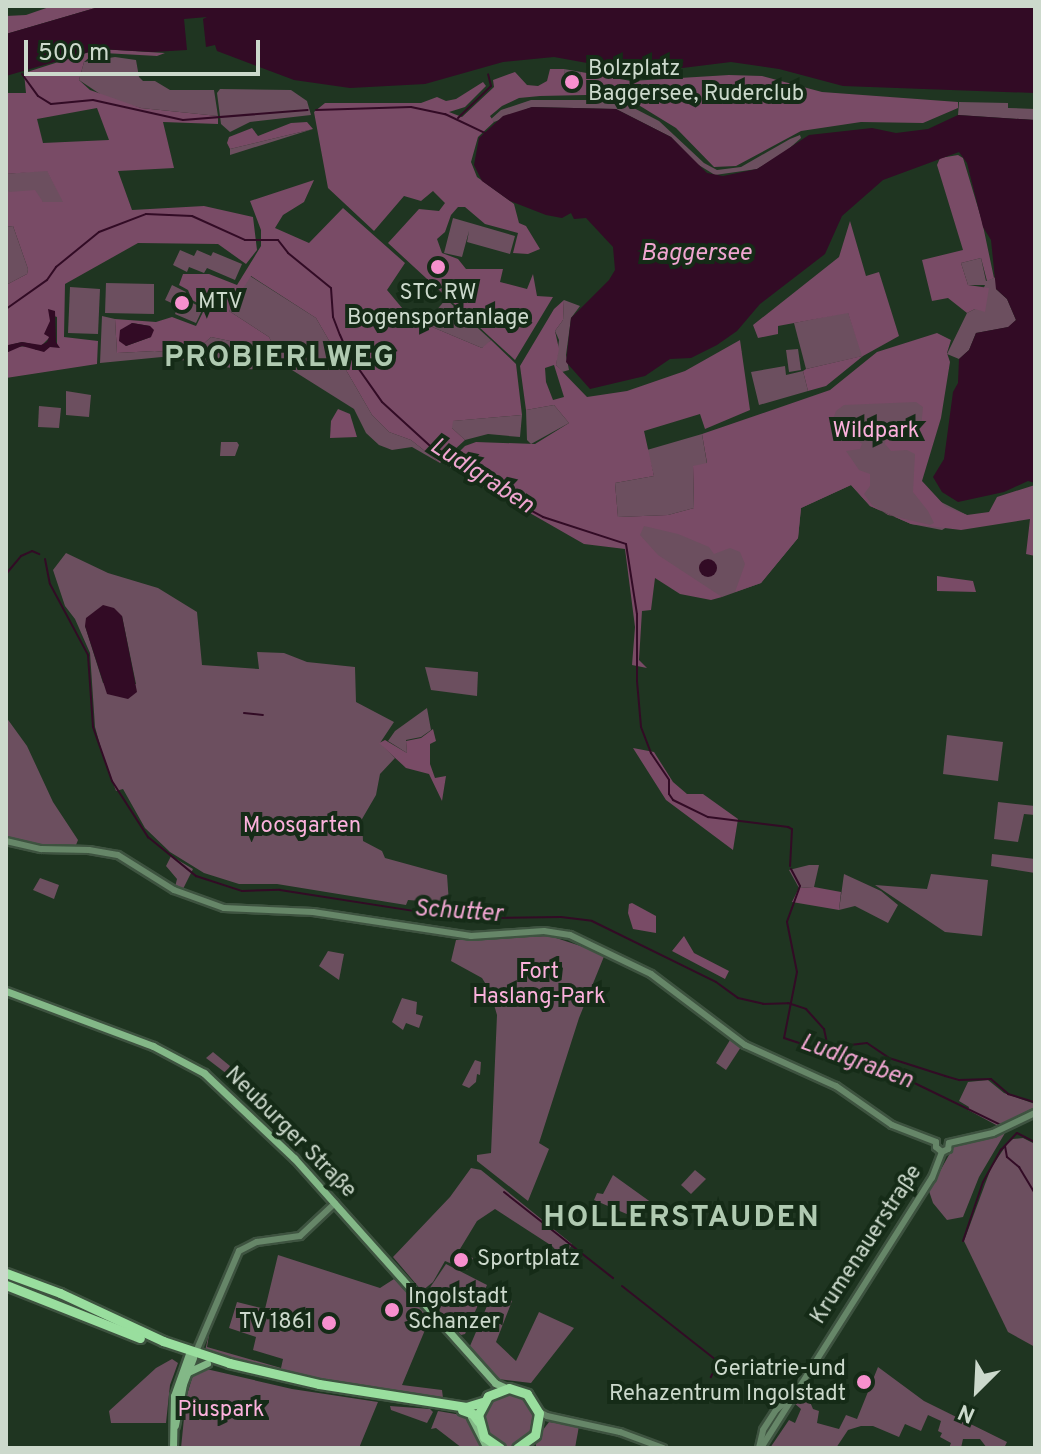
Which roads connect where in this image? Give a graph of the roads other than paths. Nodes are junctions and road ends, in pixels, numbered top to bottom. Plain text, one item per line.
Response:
1 (6, 841) edge
2 (6, 991) edge
3 (1035, 1113) edge
4 (936, 1142) junction
5 (949, 1143) junction
6 (942, 1152) junction
7 (335, 1203) junction
8 (6, 1273) edge
9 (6, 1285) edge
10 (461, 1344) junction
11 (191, 1354) junction
12 (207, 1363) junction
13 (187, 1373) junction
14 (506, 1388) junction
15 (485, 1399) junction
16 (455, 1409) junction
17 (538, 1411) junction
18 (478, 1421) junction
19 (596, 1426) junction
20 (174, 1431) junction
21 (535, 1438) edge
22 (762, 1444) edge
23 (487, 1445) edge
24 (173, 1448) edge
25 (500, 1448) edge
26 (517, 1448) edge
27 (663, 1448) edge

1 - 4 street
2 - 7 main road, Neuburger Straße
3 - 5 street
4 - 5 street
4 - 6 street
5 - 6 street
6 - 22 street, Krumenauerstraße
7 - 10 main road, Neuburger Straße
7 - 11 street
8 - 11 main road
9 - 11 main road
10 - 14 main road, Neuburger Straße
10 - 15 main road, Neuburger Straße
11 - 12 main road
11 - 13 main road
11 - 15 main road
11 - 20 main road
12 - 13 main road
12 - 16 main road
13 - 20 main road
14 - 15 main road
14 - 17 main road
15 - 18 main road
16 - 18 main road
16 - 23 main road
17 - 19 street
17 - 21 main road
18 - 23 main road
19 - 21 street
19 - 27 street
20 - 24 main road
21 - 26 main road
23 - 25 main road

